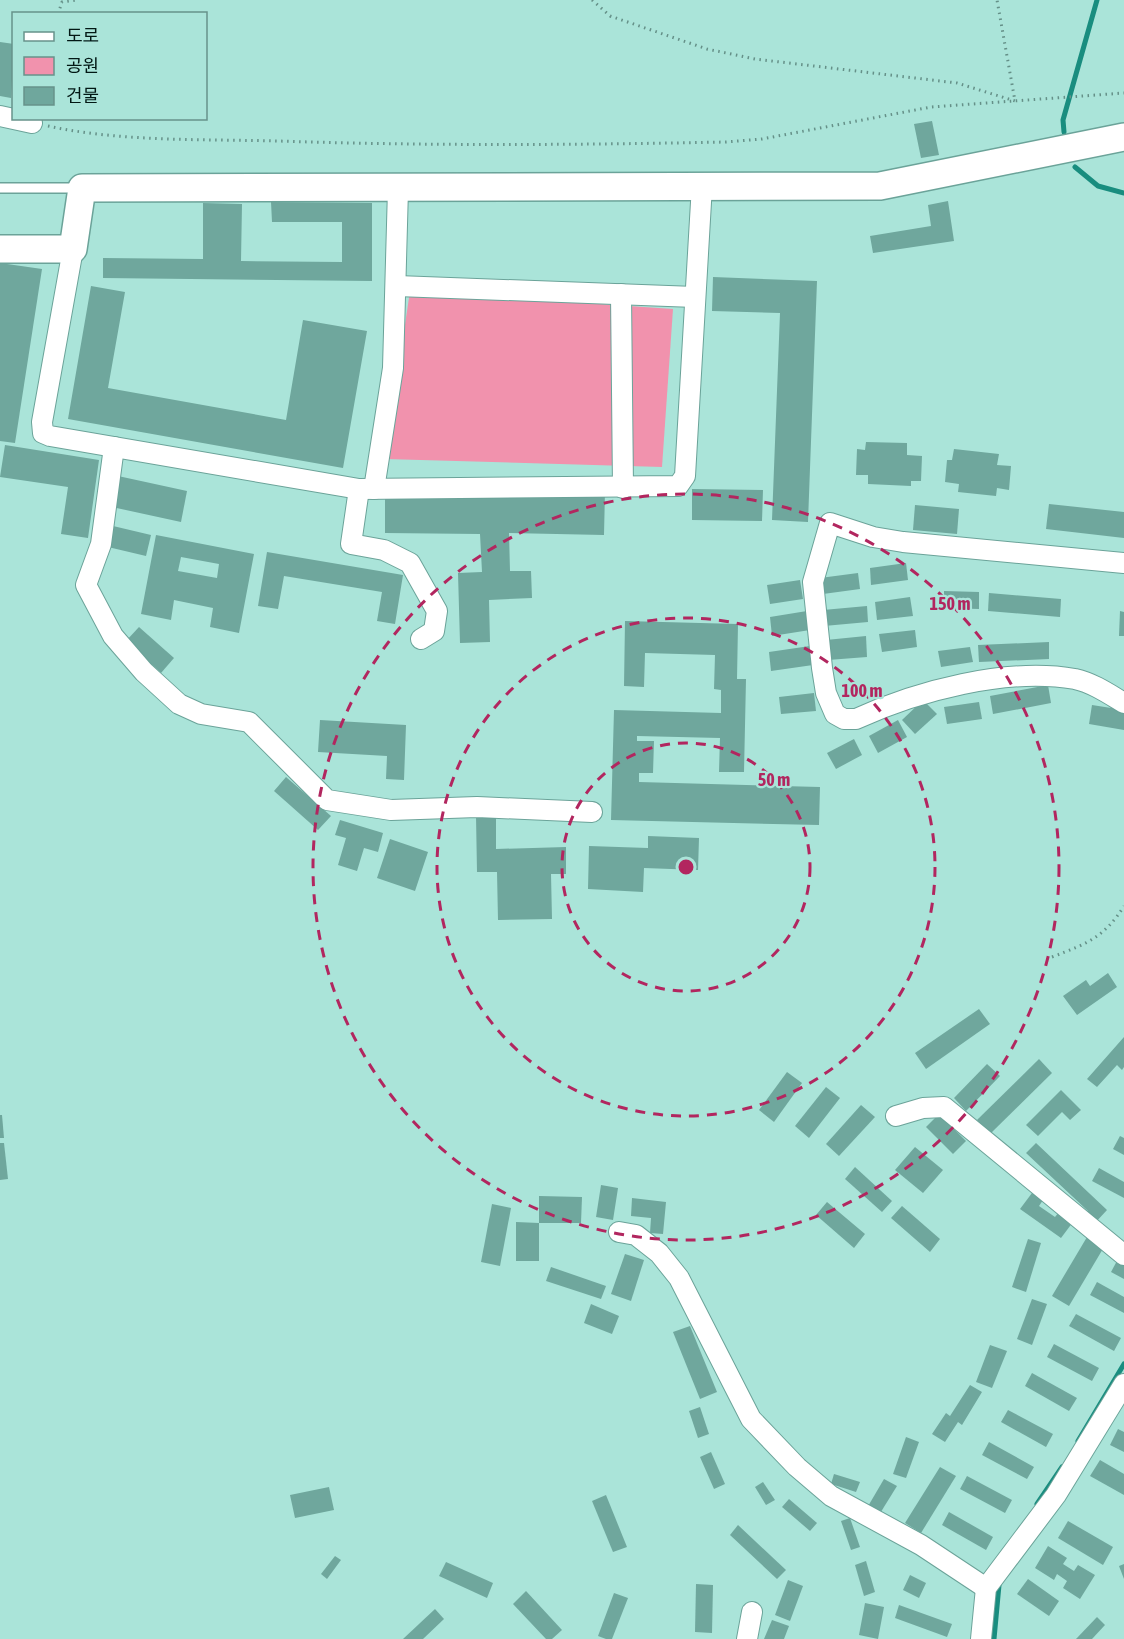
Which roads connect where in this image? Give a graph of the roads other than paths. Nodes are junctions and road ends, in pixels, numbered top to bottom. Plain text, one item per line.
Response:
1 (18, 120) edge
2 (32, 123) road end
3 (1124, 137) edge
4 (702, 185) junction
5 (0, 188) edge
6 (82, 188) junction
7 (398, 189) junction
8 (0, 249) edge
9 (73, 249) junction
10 (397, 286) junction
11 (621, 294) junction
12 (695, 297) junction
13 (114, 447) junction
14 (623, 488) junction
15 (367, 489) junction
16 (1124, 563) edge
17 (421, 639) dead end
18 (1124, 703) edge
19 (592, 812) dead end
20 (896, 1116) dead end
21 (620, 1232) dead end
22 (1124, 1255) edge
23 (1124, 1384) edge
24 (986, 1588) junction
25 (752, 1612) dead end
26 (747, 1639) edge
27 (981, 1639) edge

1 - 2 street
3 - 4 street
4 - 7 street
4 - 12 street
5 - 6 lane
6 - 7 street
6 - 9 street
7 - 10 street
8 - 9 street
9 - 13 street
10 - 11 street
10 - 15 street
11 - 12 street
11 - 14 street
12 - 14 street
13 - 15 street
13 - 19 street
14 - 15 street
15 - 17 street
16 - 18 street
20 - 22 street
21 - 24 street
23 - 24 street
24 - 27 street
25 - 26 street

